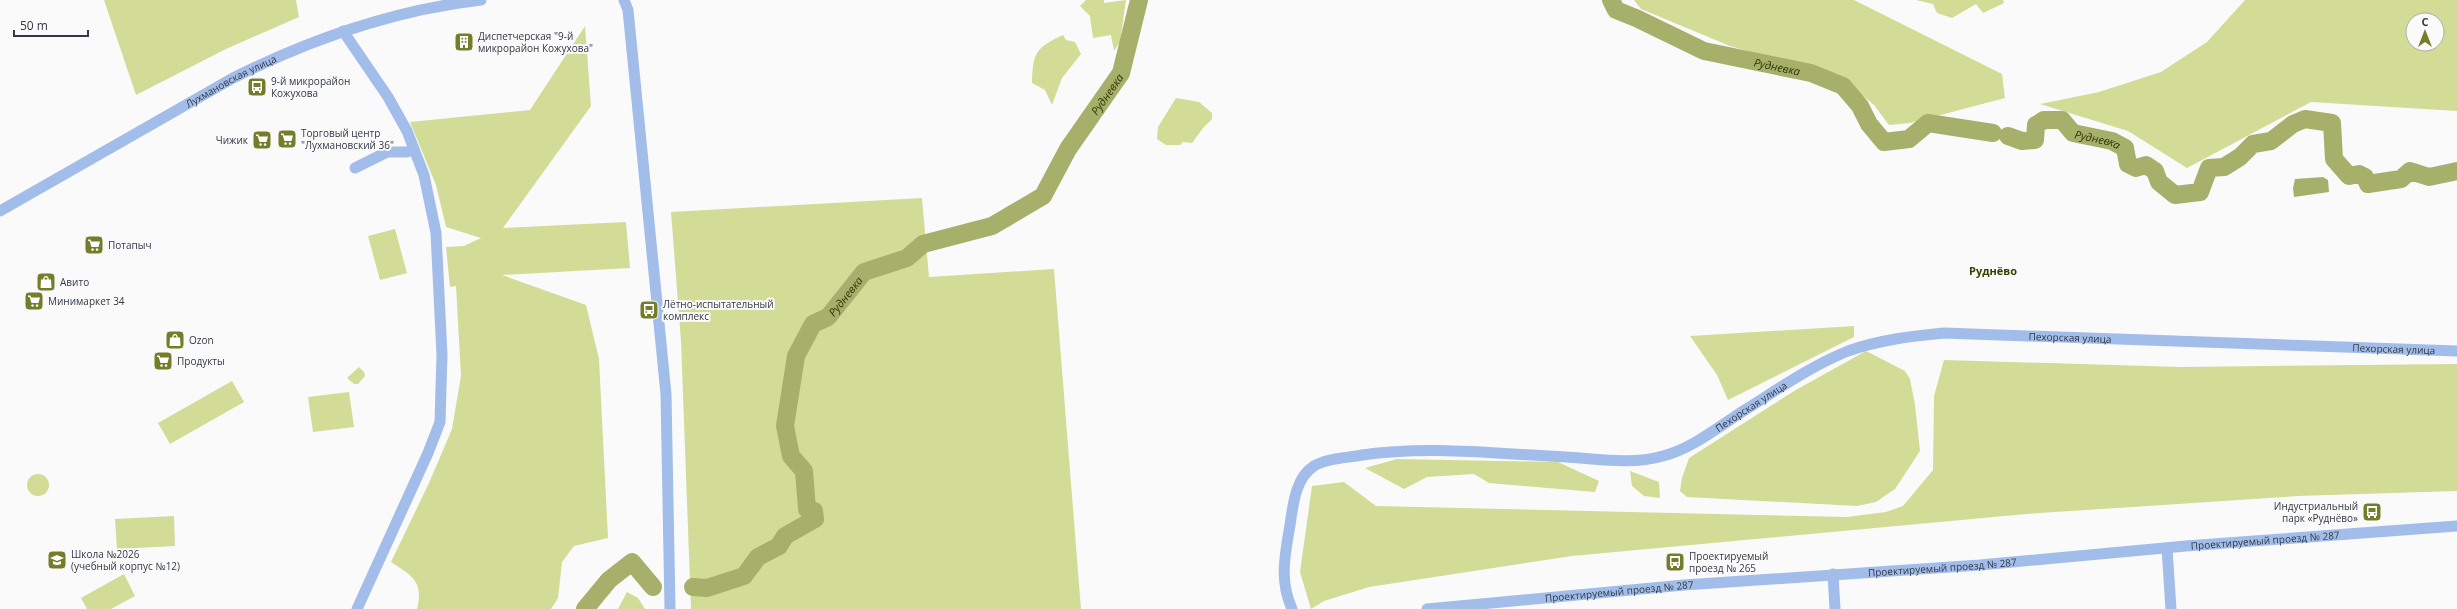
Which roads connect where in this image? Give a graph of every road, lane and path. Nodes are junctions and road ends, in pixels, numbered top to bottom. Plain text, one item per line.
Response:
1 (481, 0) edge
2 (624, 0) edge
3 (344, 31) junction
4 (414, 149) junction
5 (355, 168) dead end
6 (0, 211) edge
7 (2457, 351) edge
8 (2457, 526) edge
9 (2167, 548) junction
10 (1833, 574) junction
11 (357, 609) edge
12 (670, 609) edge
13 (1292, 609) edge
14 (1427, 609) edge
15 (1835, 609) edge
16 (2172, 609) edge

1 - 3 street, Лухмановская улица
2 - 12 street
3 - 4 street
3 - 6 street, Лухмановская улица
4 - 5 street
4 - 11 street
7 - 13 street, Пехорская улица
8 - 9 street, Проектируемый проезд № 287
9 - 10 street, Проектируемый проезд № 287
9 - 16 street
10 - 14 street, Проектируемый проезд № 287
10 - 15 street

